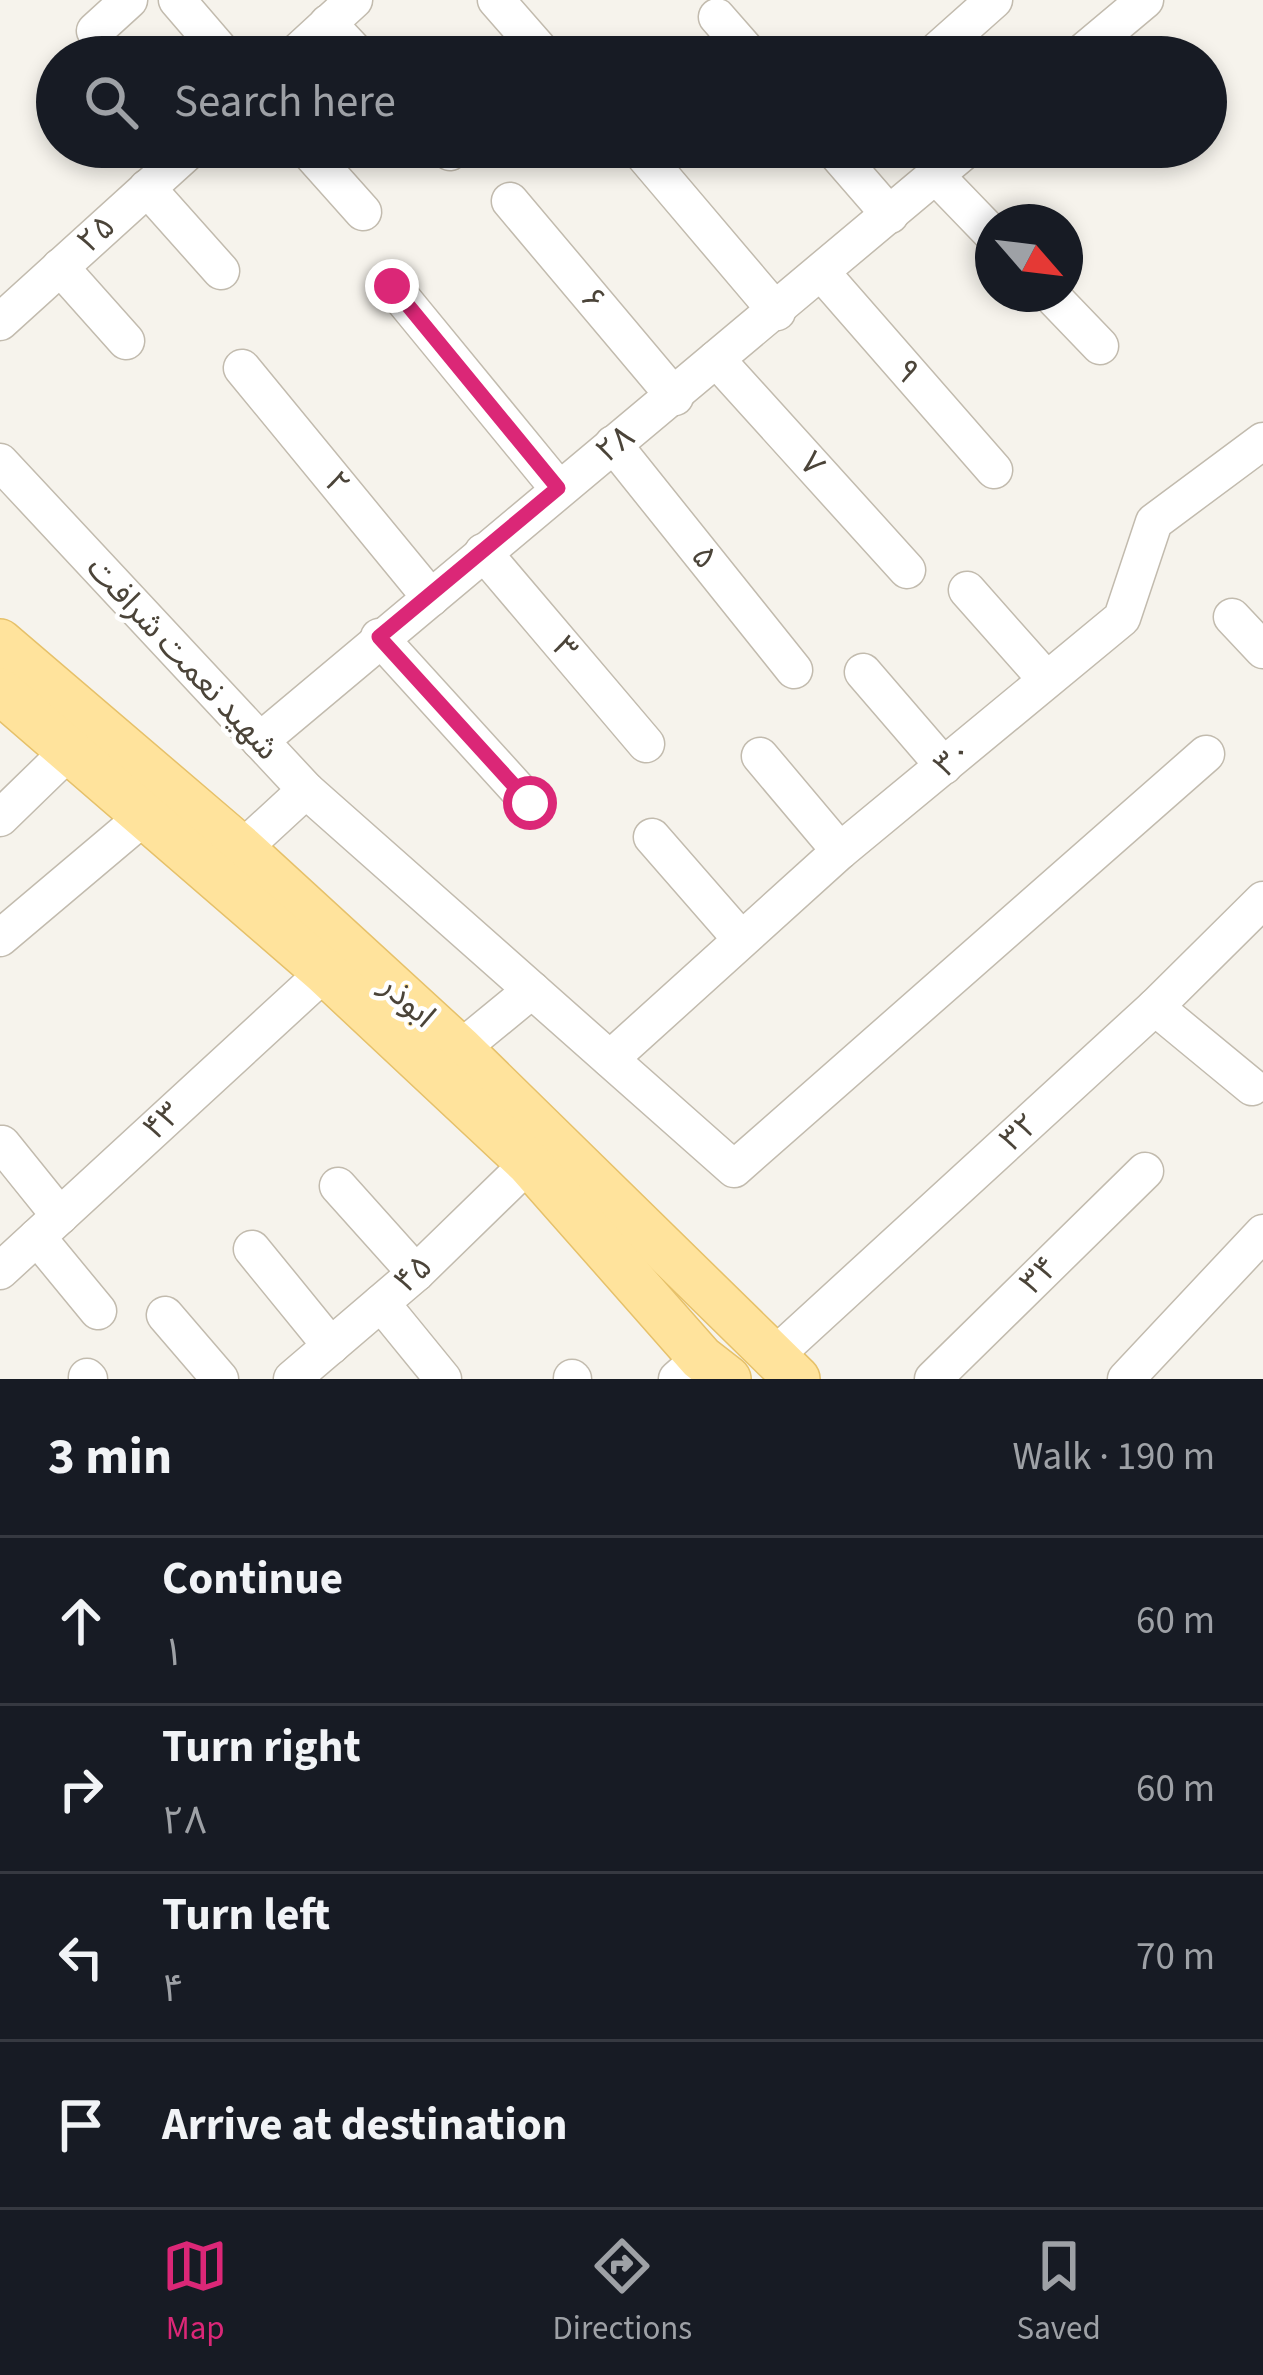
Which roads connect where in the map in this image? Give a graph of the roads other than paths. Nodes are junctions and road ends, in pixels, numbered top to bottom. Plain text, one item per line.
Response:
1 (129, 0) edge
2 (177, 0) edge
3 (496, 0) edge
4 (994, 0) edge
5 (1145, 0) edge
6 (341, 12) edge
7 (717, 17) dead end
8 (95, 31) dead end
9 (208, 36) edge
10 (315, 36) edge
11 (528, 36) edge
12 (734, 36) edge
13 (954, 36) edge
14 (1102, 36) edge
15 (169, 168) edge
16 (324, 168) edge
17 (655, 168) edge
18 (849, 168) edge
19 (945, 168) edge
20 (936, 176) junction
21 (147, 188) junction
22 (510, 201) dead end
23 (363, 212) dead end
24 (890, 215) junction
25 (975, 216) edge
26 (60, 267) junction
27 (221, 271) dead end
28 (820, 272) junction
29 (392, 286) dead end
30 (777, 312) junction
31 (1067, 312) edge
32 (0, 322) edge
33 (126, 341) dead end
34 (1100, 346) dead end
35 (716, 358) junction
36 (242, 368) dead end
37 (675, 397) junction
38 (1263, 442) edge
39 (613, 444) junction
40 (0, 462) edge
41 (994, 470) dead end
42 (558, 488) junction
43 (483, 553) junction
44 (908, 570) dead end
45 (967, 590) dead end
46 (431, 598) junction
47 (1232, 617) dead end
48 (379, 637) junction
49 (0, 642) edge
50 (1263, 650) edge
51 (794, 670) dead end
52 (863, 672) dead end
53 (1046, 677) junction
54 (0, 692) edge
55 (260, 741) junction
56 (646, 744) dead end
57 (70, 751) junction
58 (1206, 754) dead end
59 (760, 755) dead end
60 (944, 766) junction
61 (306, 790) junction
62 (530, 803) dead end
63 (147, 814) junction
64 (0, 818) edge
65 (652, 837) dead end
66 (242, 849) junction
67 (840, 851) junction
68 (1262, 904) edge
69 (0, 938) edge
70 (741, 939) junction
71 (325, 972) junction
72 (532, 990) junction
73 (1155, 1007) junction
74 (460, 1049) junction
75 (610, 1059) junction
76 (1252, 1087) dead end
77 (2, 1144) edge
78 (529, 1163) junction
79 (1145, 1171) dead end
80 (338, 1186) dead end
81 (48, 1227) junction
82 (1263, 1233) edge
83 (252, 1249) dead end
84 (0, 1271) edge
85 (416, 1273) junction
86 (381, 1303) junction
87 (98, 1311) dead end
88 (165, 1315) dead end
89 (331, 1346) junction
90 (784, 1369) edge
91 (702, 1372) edge
92 (220, 1379) edge
93 (292, 1379) edge
94 (442, 1379) edge
95 (932, 1379) edge
96 (1126, 1379) edge

1 - 8 street
2 - 9 street
3 - 11 street
4 - 13 street
5 - 14 street
6 - 10 street
7 - 12 street
15 - 21 street, ۲۵
16 - 23 street
17 - 30 street
18 - 24 street
19 - 20 street, ۲۸
20 - 24 street, ۲۸
20 - 25 street
21 - 26 street, ۲۵
21 - 27 street
22 - 37 street, ۶
24 - 28 street, ۲۸
26 - 32 street, ۲۵
26 - 33 street
28 - 30 street, ۲۸
28 - 41 street, ۹
29 - 42 street
30 - 35 street, ۲۸
31 - 34 street
35 - 37 street, ۲۸
35 - 44 street, ۷
36 - 46 street, ۲
37 - 39 street, ۲۸
38 - 53 street, ۳۰
39 - 42 street, ۲۸
39 - 51 street, ۵
40 - 55 street, شهید نعمت شرافت
42 - 43 street, ۲۸
43 - 46 street, ۲۸
43 - 56 street, ۳
45 - 53 street
46 - 48 street, ۲۸
47 - 50 street
48 - 55 street, ۲۸
48 - 62 street
49 - 66 main road, ابوذر
52 - 60 street
53 - 60 street, ۳۰
54 - 57 main road, ابوذر
55 - 61 street, شهید نعمت شرافت
57 - 63 main road, ابوذر
57 - 64 street
58 - 75 street
59 - 67 street
60 - 67 street, ۳۰
61 - 66 street, شهید نعمت شرافت
61 - 72 street
63 - 69 street
63 - 71 main road, ابوذر
65 - 70 street
66 - 74 main road, ابوذر
67 - 70 street, ۳۰
68 - 73 street, ۳۲
70 - 75 street, ۳۰
71 - 78 main road, ابوذر
71 - 81 street, ۴۳
72 - 74 street
72 - 75 street
73 - 76 street
73 - 90 street, ۳۲
74 - 90 main road, ابوذر
77 - 81 street
78 - 85 street, ۴۵
78 - 91 main road, ابوذر
79 - 95 street, ۳۴
80 - 85 street
81 - 84 street, ۴۳
81 - 87 street
82 - 96 street
83 - 89 street
85 - 86 street, ۴۵
86 - 89 street, ۴۵
86 - 94 street
88 - 92 street
89 - 93 street, ۴۵

